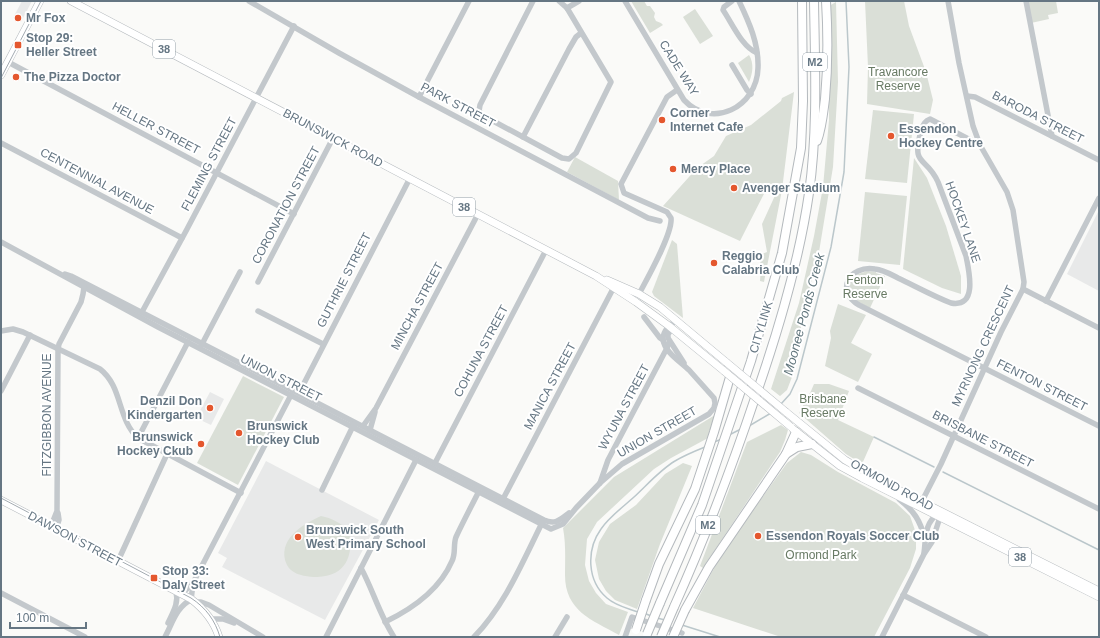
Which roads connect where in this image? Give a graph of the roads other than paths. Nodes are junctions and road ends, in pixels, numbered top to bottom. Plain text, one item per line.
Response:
1 (40, 1) edge
2 (71, 1) edge
3 (249, 1) edge
4 (469, 1) edge
5 (533, 1) edge
6 (559, 1) edge
7 (579, 1) edge
8 (625, 1) edge
9 (732, 1) edge
10 (738, 1) edge
11 (802, 1) edge
12 (814, 1) edge
13 (826, 1) edge
14 (948, 1) edge
15 (1026, 1) edge
16 (567, 8) junction
17 (294, 26) junction
18 (581, 33) junction
19 (757, 54) junction
20 (8, 62) junction
21 (732, 65) dead end
22 (1, 75) edge
23 (677, 90) junction
24 (751, 94) junction
25 (967, 96) junction
26 (419, 97) junction
27 (256, 98) junction
28 (1052, 136) junction
29 (523, 137) junction
30 (333, 138) junction
31 (1, 143) edge
32 (980, 145) junction
33 (814, 147) junction
34 (1099, 160) edge
35 (217, 173) junction
36 (410, 178) junction
37 (1099, 198) edge
38 (294, 214) junction
39 (478, 214) junction
40 (660, 220) dead end
41 (182, 238) junction
42 (1, 242) edge
43 (546, 250) junction
44 (58, 272) junction
45 (240, 272) dead end
46 (258, 282) dead end
47 (615, 286) junction
48 (84, 287) junction
49 (1022, 289) junction
50 (89, 290) junction
51 (640, 294) junction
52 (1046, 301) junction
53 (81, 302) junction
54 (636, 302) junction
55 (868, 310) joint
56 (258, 311) dead end
57 (142, 312) junction
58 (644, 317) dead end
59 (674, 317) junction
60 (671, 327) junction
61 (1099, 328) edge
62 (1, 331) edge
63 (30, 335) junction
64 (666, 341) junction
65 (188, 342) junction
66 (323, 344) junction
67 (201, 346) junction
68 (667, 348) junction
69 (58, 349) junction
70 (984, 368) junction
71 (688, 370) junction
72 (727, 374) junction
73 (742, 381) junction
74 (858, 388) dead end
75 (1, 391) edge
76 (299, 393) junction
77 (291, 395) junction
78 (726, 395) junction
79 (376, 408) junction
80 (798, 422) junction
81 (354, 425) junction
82 (363, 426) junction
83 (1099, 426) edge
84 (370, 430) junction
85 (794, 430) junction
86 (954, 436) junction
87 (138, 438) junction
88 (812, 444) junction
89 (167, 454) junction
90 (786, 454) junction
91 (416, 460) junction
92 (434, 463) junction
93 (463, 481) junction
94 (600, 483) junction
95 (322, 490) dead end
96 (241, 493) junction
97 (478, 493) junction
98 (891, 493) junction
99 (503, 499) junction
100 (1, 500) edge
101 (920, 504) junction
102 (1099, 509) edge
103 (939, 515) junction
104 (543, 523) junction
105 (54, 527) junction
106 (925, 539) junction
107 (924, 554) junction
108 (118, 561) junction
109 (361, 568) junction
110 (194, 581) junction
111 (1099, 591) edge
112 (1, 593) edge
113 (179, 593) junction
114 (903, 595) junction
115 (1099, 597) edge
116 (193, 601) junction
117 (567, 617) dead end
118 (211, 619) junction
119 (385, 622) junction
120 (247, 629) junction
121 (682, 633) dead end
122 (635, 634) edge
123 (646, 636) edge
124 (85, 637) edge
125 (161, 637) edge
126 (165, 637) edge
127 (219, 637) edge
128 (263, 637) edge
129 (326, 637) edge
130 (394, 637) edge
131 (474, 637) edge
132 (555, 637) edge
133 (625, 637) edge
134 (662, 637) edge
135 (673, 637) edge
136 (882, 637) edge
137 (986, 637) edge

1 - 20 main road
2 - 27 main road, BRUNSWICK ROAD / 38
3 - 17 street, PARK STREET
4 - 26 street
5 - 29 street, PARK STREET
6 - 16 street
7 - 16 street
8 - 23 street, CADE WAY
9 - 19 street
10 - 19 street
11 - 123 highway, CITYLINK / M2, bridge
12 - 33 highway, CITYLINK / M2
13 - 33 highway
14 - 25 street, MYRNONG CRESCENT
15 - 28 street
16 - 18 street
17 - 26 street, PARK STREET
17 - 27 street, FLEMING STREET
18 - 29 street
18 - 29 street, PARK STREET
19 - 24 street
20 - 22 main road
20 - 35 street, HELLER STREET
21 - 24 street
23 - 24 street, CADE WAY
23 - 51 street
25 - 28 street, BARODA STREET
25 - 32 street, MYRNONG CRESCENT
26 - 40 street, PARK STREET
27 - 30 main road, BRUNSWICK ROAD / 38
27 - 35 street, FLEMING STREET
28 - 34 street, BARODA STREET
30 - 36 main road, BRUNSWICK ROAD / 38
30 - 38 street, CORONATION STREET
31 - 41 street, CENTENNIAL AVENUE
32 - 49 street, MYRNONG CRESCENT
32 - 55 street, HOCKEY LANE
33 - 134 highway, CITYLINK / M2, bridge
35 - 38 street, HELLER STREET
35 - 41 street, FLEMING STREET
36 - 39 main road, BRUNSWICK ROAD / 38
36 - 66 street, GUTHRIE STREET
37 - 52 street
38 - 46 street, CORONATION STREET
39 - 43 main road, BRUNSWICK ROAD / 38
39 - 79 street, MINCHA STREET
41 - 57 street, FLEMING STREET
42 - 44 street, UNION STREET
43 - 47 main road, BRUNSWICK ROAD / 38
43 - 92 street, COHUNA STREET
44 - 48 street, UNION STREET
44 - 57 street, UNION STREET
45 - 67 street
47 - 51 main road, BRUNSWICK ROAD / 38
47 - 54 main road, BRUNSWICK ROAD / 38
47 - 99 street, MANICA STREET
48 - 50 street, UNION STREET
48 - 53 street, FITZGIBBON AVENUE
49 - 52 street
49 - 70 street, MYRNONG CRESCENT
50 - 53 street, FITZGIBBON AVENUE
50 - 65 street, UNION STREET
51 - 54 main road
51 - 59 main road, BRUNSWICK ROAD / 38
52 - 61 street
53 - 69 street, FITZGIBBON AVENUE
54 - 60 main road, BRUNSWICK ROAD / 38
55 - 70 street, FENTON STREET
56 - 66 street
57 - 67 street, UNION STREET
58 - 64 street
59 - 60 street
59 - 73 main road, ORMOND ROAD / 38, bridge
60 - 64 street
60 - 72 main road, ORMOND ROAD / 38
62 - 63 street
63 - 69 street
63 - 75 street
64 - 68 street, WYUNA STREET
64 - 71 street
65 - 67 street, UNION STREET
65 - 87 street
66 - 76 street, GUTHRIE STREET
67 - 76 street, UNION STREET
67 - 77 street, UNION STREET
68 - 71 street
68 - 94 street, WYUNA STREET
69 - 87 street
69 - 105 street, FITZGIBBON AVENUE
70 - 83 street, FENTON STREET
70 - 86 street, MYRNONG CRESCENT
71 - 94 street, UNION STREET
72 - 73 main road, ORMOND ROAD / 38, bridge
72 - 78 highway
73 - 78 highway
73 - 80 main road, ORMOND ROAD / 38, bridge
73 - 85 main road, ORMOND ROAD / 38, bridge
74 - 86 street, BRISBANE STREET
76 - 81 street, UNION STREET
77 - 81 street, UNION STREET
77 - 96 street
78 - 122 highway, bridge
79 - 82 street, MINCHA STREET
79 - 84 street, MINCHA STREET
80 - 85 main road
80 - 101 main road, ORMOND ROAD / 38
81 - 82 street, UNION STREET
81 - 91 street, UNION STREET
81 - 95 street
82 - 84 street, UNION STREET
84 - 92 street, UNION STREET
85 - 88 main road, ORMOND ROAD / 38
85 - 90 highway
86 - 101 street, MYRNONG CRESCENT
86 - 102 street, BRISBANE STREET
87 - 89 street
88 - 90 highway
88 - 98 main road, ORMOND ROAD / 38
89 - 96 street
89 - 108 street
90 - 135 highway, bridge
91 - 93 street, UNION STREET
91 - 109 street
92 - 93 street, UNION STREET
93 - 97 street, UNION STREET
93 - 99 street, UNION STREET
94 - 104 street, UNION STREET
96 - 110 street
97 - 104 street, UNION STREET
97 - 119 street
98 - 101 main road, ORMOND ROAD / 38
98 - 106 street
99 - 104 street, UNION STREET
100 - 105 main road, DAWSON STREET
101 - 103 main road, ORMOND ROAD / 38
103 - 106 street
103 - 107 street
103 - 111 main road, ORMOND ROAD / 38
103 - 115 main road, ORMOND ROAD / 38
104 - 131 street
105 - 108 main road, DAWSON STREET
106 - 107 street
107 - 114 street
108 - 113 main road, DAWSON STREET
109 - 119 street
109 - 129 street
110 - 113 street
110 - 116 street
112 - 124 street
113 - 116 main road
113 - 125 street
114 - 136 street
114 - 137 street
116 - 118 main road
116 - 120 street
116 - 126 street
117 - 132 street
118 - 120 street
118 - 127 main road
119 - 130 street
120 - 128 street
121 - 133 street

